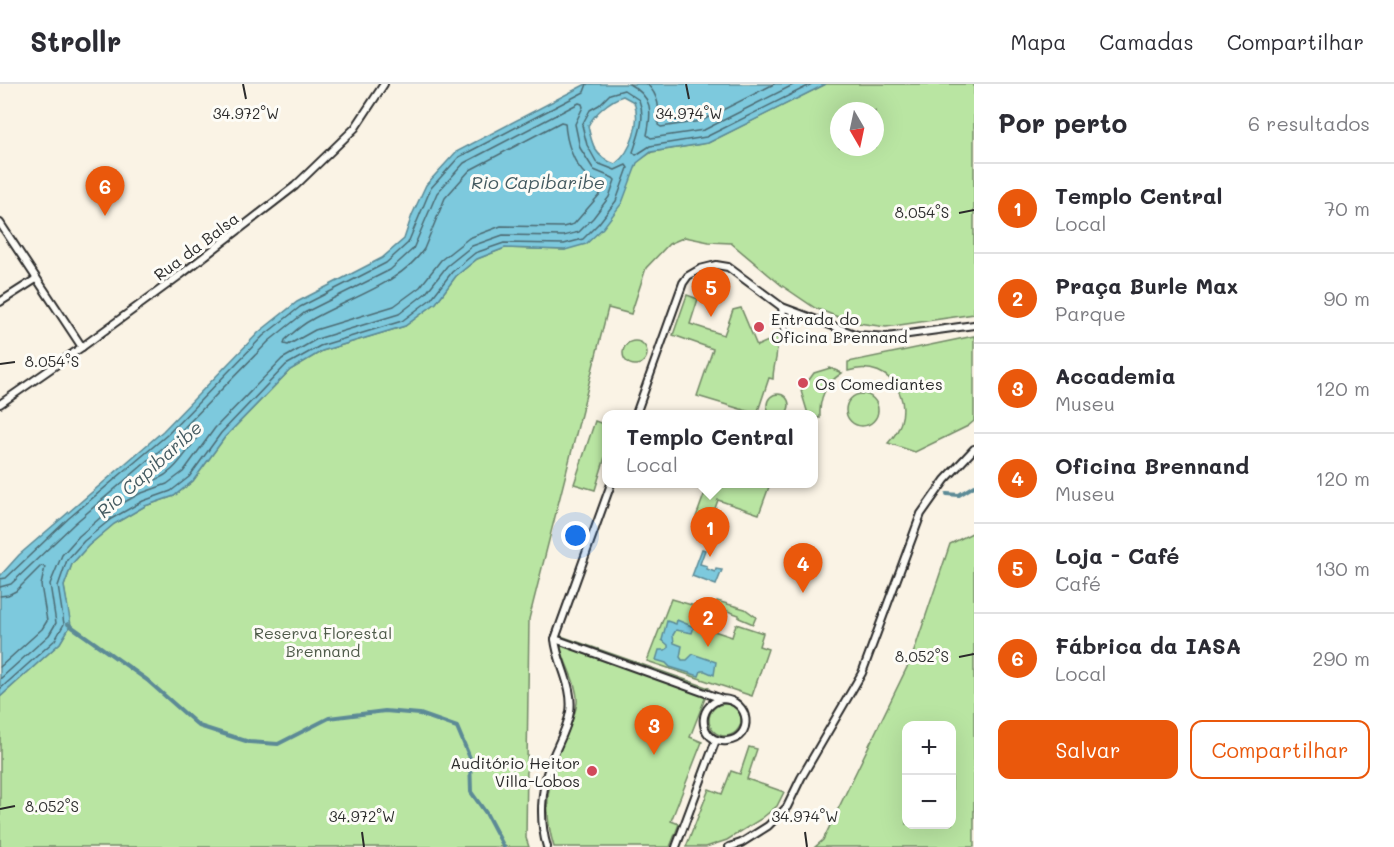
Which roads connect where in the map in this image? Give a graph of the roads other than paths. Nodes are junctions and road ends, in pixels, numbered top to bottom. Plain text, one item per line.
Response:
1 (384, 84) edge
2 (0, 223) edge
3 (36, 279) junction
4 (0, 302) edge
5 (782, 307) junction
6 (974, 326) edge
7 (786, 338) dead end
8 (82, 347) junction
9 (0, 404) edge
10 (637, 410) edge
11 (974, 449) edge
12 (609, 488) edge
13 (555, 639) junction
14 (722, 699) junction
15 (716, 740) junction
16 (547, 847) edge
17 (676, 847) edge
18 (729, 847) edge

1 - 8 lane, Rua da Balsa
2 - 3 lane
3 - 4 lane
3 - 8 lane
5 - 6 lane
5 - 7 lane
5 - 10 lane
8 - 9 lane, Rua da Balsa
11 - 18 lane
12 - 13 lane
13 - 14 lane
13 - 16 lane
14 - 15 lane
14 - 15 lane
15 - 17 lane

